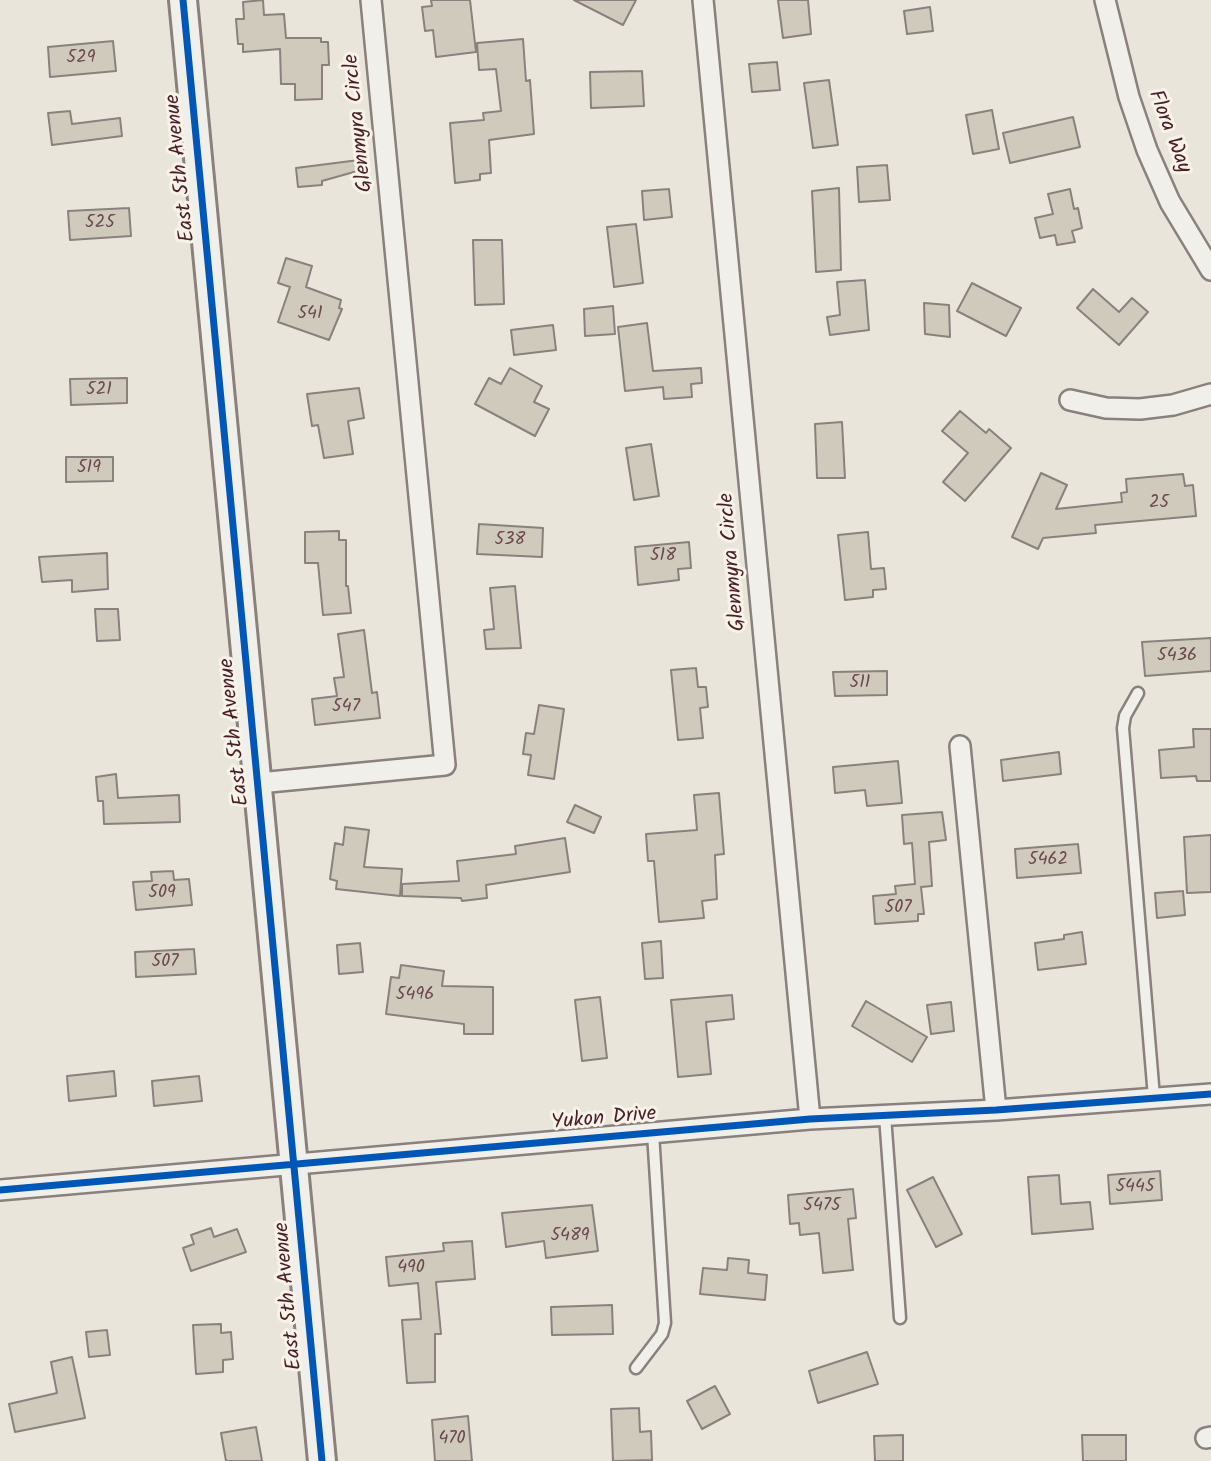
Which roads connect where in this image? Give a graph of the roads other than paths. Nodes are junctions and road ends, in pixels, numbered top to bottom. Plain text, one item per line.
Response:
1 (183, 0) edge
2 (371, 0) edge
3 (704, 0) edge
4 (1105, 0) edge
5 (1211, 270) edge
6 (1211, 394) edge
7 (1070, 400) dead end
8 (1138, 693) dead end
9 (960, 746) dead end
10 (258, 783) junction
11 (1211, 1094) edge
12 (1154, 1097) junction
13 (996, 1110) junction
14 (885, 1116) junction
15 (810, 1119) junction
16 (653, 1133) junction
17 (295, 1165) junction
18 (0, 1190) edge
19 (900, 1318) dead end
20 (636, 1368) dead end
21 (322, 1461) edge

1 - 10 street, East 5th Avenue
2 - 10 street, Glenmyra Circle
3 - 15 street, Glenmyra Circle
4 - 5 street, Flora Way
6 - 7 street
8 - 12 lane
9 - 13 street
10 - 17 street, East 5th Avenue
11 - 12 street, Yukon Drive
12 - 13 street, Yukon Drive
13 - 14 street, Yukon Drive
14 - 15 street, Yukon Drive
14 - 19 lane
15 - 16 street, Yukon Drive
16 - 17 street, Yukon Drive
16 - 20 lane
17 - 18 street, Yukon Drive
17 - 21 street, East 5th Avenue

